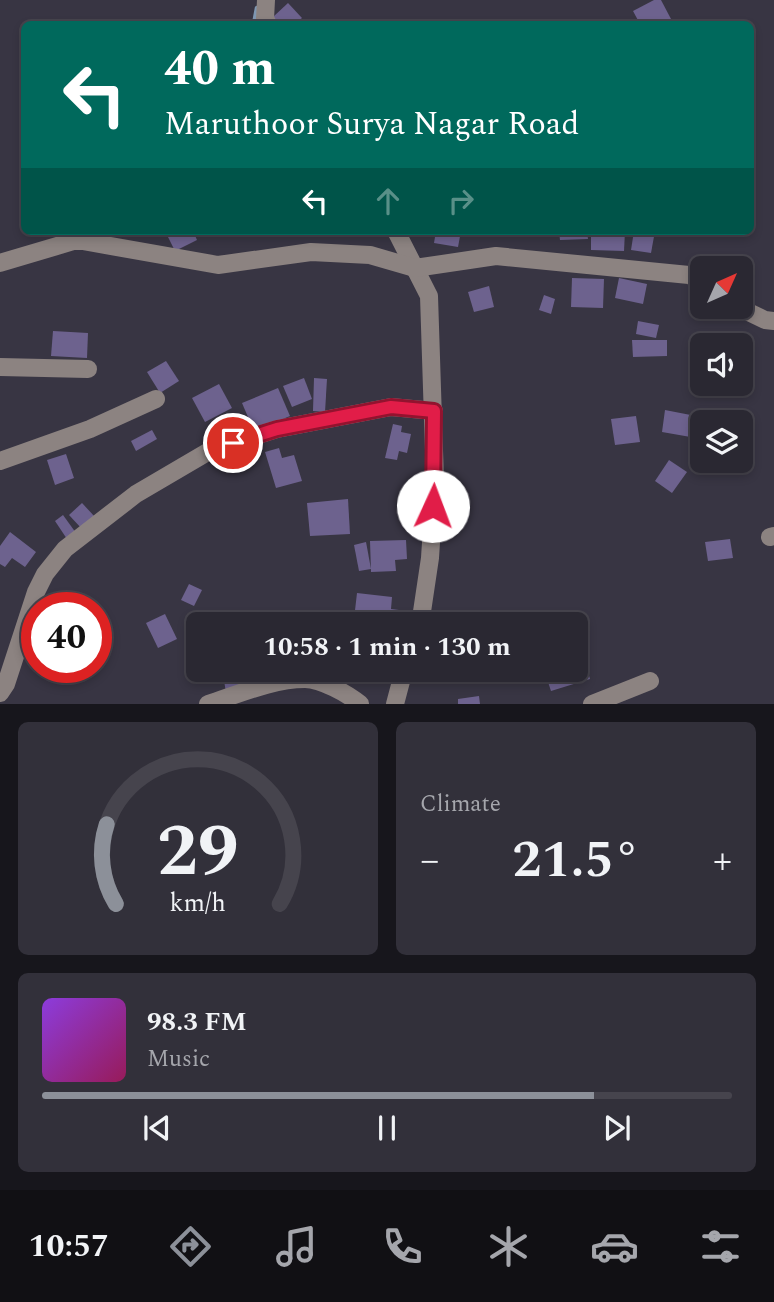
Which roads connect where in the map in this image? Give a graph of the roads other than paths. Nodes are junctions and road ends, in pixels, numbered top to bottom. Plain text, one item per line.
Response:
1 (266, 0) edge
2 (266, 21) edge
3 (398, 235) edge
4 (0, 263) edge
5 (415, 268) junction
6 (690, 275) edge
7 (753, 314) edge
8 (774, 321) edge
9 (0, 368) edge
10 (88, 369) dead end
11 (156, 399) dead end
12 (434, 411) junction
13 (0, 461) edge
14 (422, 612) edge
15 (650, 681) dead end
16 (401, 682) edge
17 (0, 693) edge
18 (249, 698) edge
19 (395, 703) edge
20 (208, 704) edge
21 (360, 704) edge
22 (592, 704) edge

1 - 2 street
3 - 5 street
4 - 5 street
5 - 6 street
5 - 12 street
7 - 8 street
9 - 10 street
11 - 13 street
12 - 14 street
12 - 17 street
15 - 22 street
16 - 19 street
18 - 20 street
18 - 21 street

